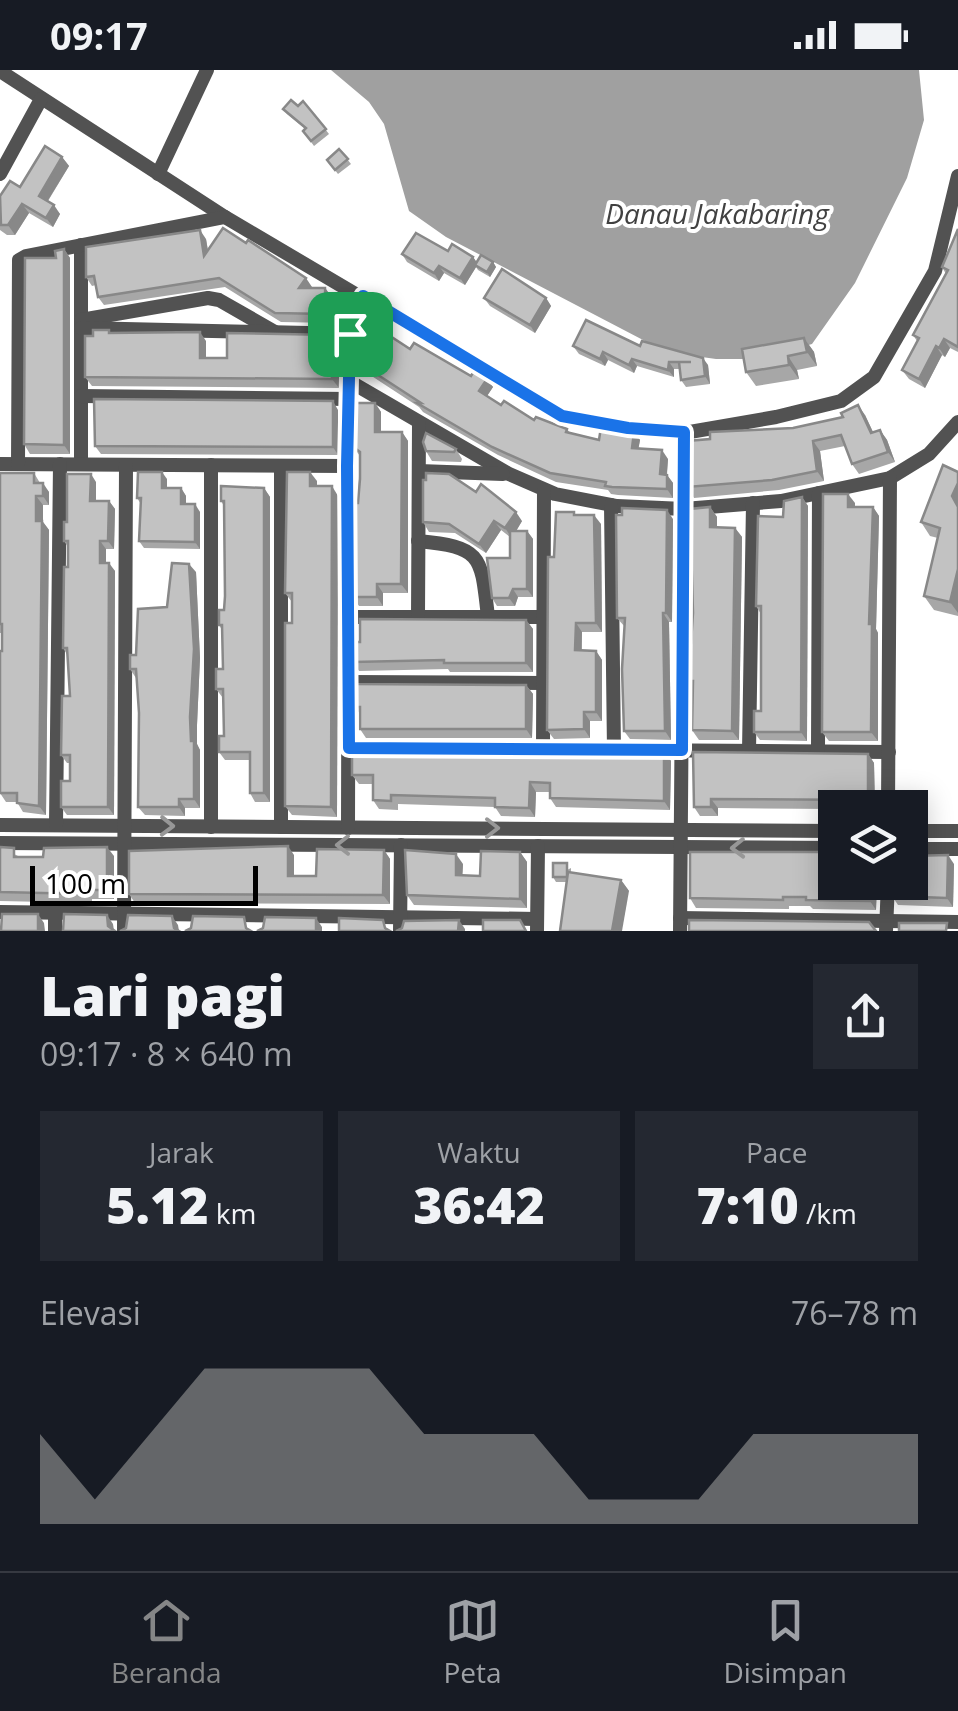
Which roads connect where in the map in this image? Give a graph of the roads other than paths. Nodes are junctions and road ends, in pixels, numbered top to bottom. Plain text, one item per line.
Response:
1 (207, 70) edge
2 (0, 72) edge
3 (41, 100) junction
4 (0, 174) edge
5 (158, 174) junction
6 (958, 176) edge
7 (225, 218) junction
8 (81, 245) junction
9 (363, 296) junction
10 (81, 324) junction
11 (278, 334) junction
12 (350, 334) junction
13 (349, 381) junction
14 (81, 396) junction
15 (348, 399) junction
16 (958, 422) edge
17 (419, 424) junction
18 (684, 432) junction
19 (0, 464) edge
20 (18, 464) junction
21 (60, 464) junction
22 (81, 464) junction
23 (126, 464) junction
24 (211, 465) junction
25 (280, 466) junction
26 (347, 466) junction
27 (418, 471) junction
28 (509, 474) junction
29 (890, 478) junction
30 (544, 490) junction
31 (820, 493) junction
32 (753, 503) junction
33 (611, 505) junction
34 (684, 509) junction
35 (418, 541) junction
36 (348, 616) junction
37 (418, 616) junction
38 (488, 616) junction
39 (544, 616) junction
40 (349, 682) junction
41 (544, 683) junction
42 (349, 748) junction
43 (543, 749) junction
44 (614, 750) junction
45 (682, 750) junction
46 (750, 750) junction
47 (818, 751) junction
48 (889, 752) junction
49 (888, 790) edge
50 (0, 825) edge
51 (56, 825) junction
52 (126, 826) junction
53 (211, 827) junction
54 (281, 827) junction
55 (348, 828) junction
56 (679, 830) junction
57 (818, 831) edge
58 (928, 831) edge
59 (958, 832) edge
60 (0, 843) edge
61 (125, 844) junction
62 (401, 846) junction
63 (538, 846) junction
64 (682, 848) junction
65 (818, 848) edge
66 (928, 849) edge
67 (958, 849) edge
68 (887, 900) edge
69 (0, 912) edge
70 (55, 912) junction
71 (124, 913) junction
72 (190, 914) junction
73 (958, 922) edge
74 (261, 923) edge
75 (326, 924) edge
76 (400, 924) edge
77 (680, 924) edge
78 (480, 925) edge
79 (537, 925) edge
80 (761, 925) edge
81 (831, 926) edge
82 (886, 926) edge
83 (55, 931) edge
84 (124, 931) edge
85 (190, 931) edge

1 - 5 street
2 - 3 street
3 - 4 street
3 - 5 street
5 - 7 street
6 - 18 street
7 - 8 street
7 - 9 street
8 - 10 street
8 - 20 street
9 - 12 street
9 - 18 street
10 - 11 street
10 - 11 street
10 - 14 street
11 - 12 street
12 - 13 street
13 - 15 street
13 - 17 street
14 - 15 street
14 - 22 street
15 - 26 street
16 - 29 street
17 - 27 street
17 - 28 street
18 - 34 street
19 - 20 street
20 - 21 street
21 - 22 street
21 - 51 street
22 - 23 street
23 - 24 street
23 - 52 street
24 - 25 street
24 - 53 street
25 - 26 street
25 - 54 street
26 - 36 street
27 - 28 street
27 - 35 street
28 - 30 street
29 - 31 street
29 - 48 street
30 - 33 street
30 - 39 street
31 - 32 street
31 - 47 street
32 - 34 street
32 - 46 street
33 - 34 street
33 - 44 street
34 - 45 street
35 - 37 street
35 - 38 street
36 - 37 street
36 - 40 street
37 - 38 street
38 - 39 street
39 - 41 street
40 - 41 street
40 - 42 street
41 - 43 street
42 - 43 street
42 - 55 street
43 - 44 street
44 - 45 street
45 - 46 street
45 - 56 street
46 - 47 street
47 - 48 street
48 - 49 street
50 - 51 street
51 - 52 street
52 -> 53 street
52 - 61 street
53 - 54 street
54 - 55 street
55 -> 56 street
56 - 57 street
56 - 64 street
58 - 59 street
60 - 61 street
62 -> 61 street
61 - 71 street
62 - 63 street
62 - 76 street
63 - 64 street
63 - 79 street
65 -> 64 street
64 - 77 street
66 - 67 street
68 - 82 street
69 - 70 street
70 - 71 street
70 - 83 street
71 - 72 street
71 - 84 street
72 - 74 street
72 - 85 street
73 - 82 street
74 - 75 street
75 - 76 street
76 - 78 street
77 - 80 street
78 - 79 street
80 - 81 street
81 - 82 street

